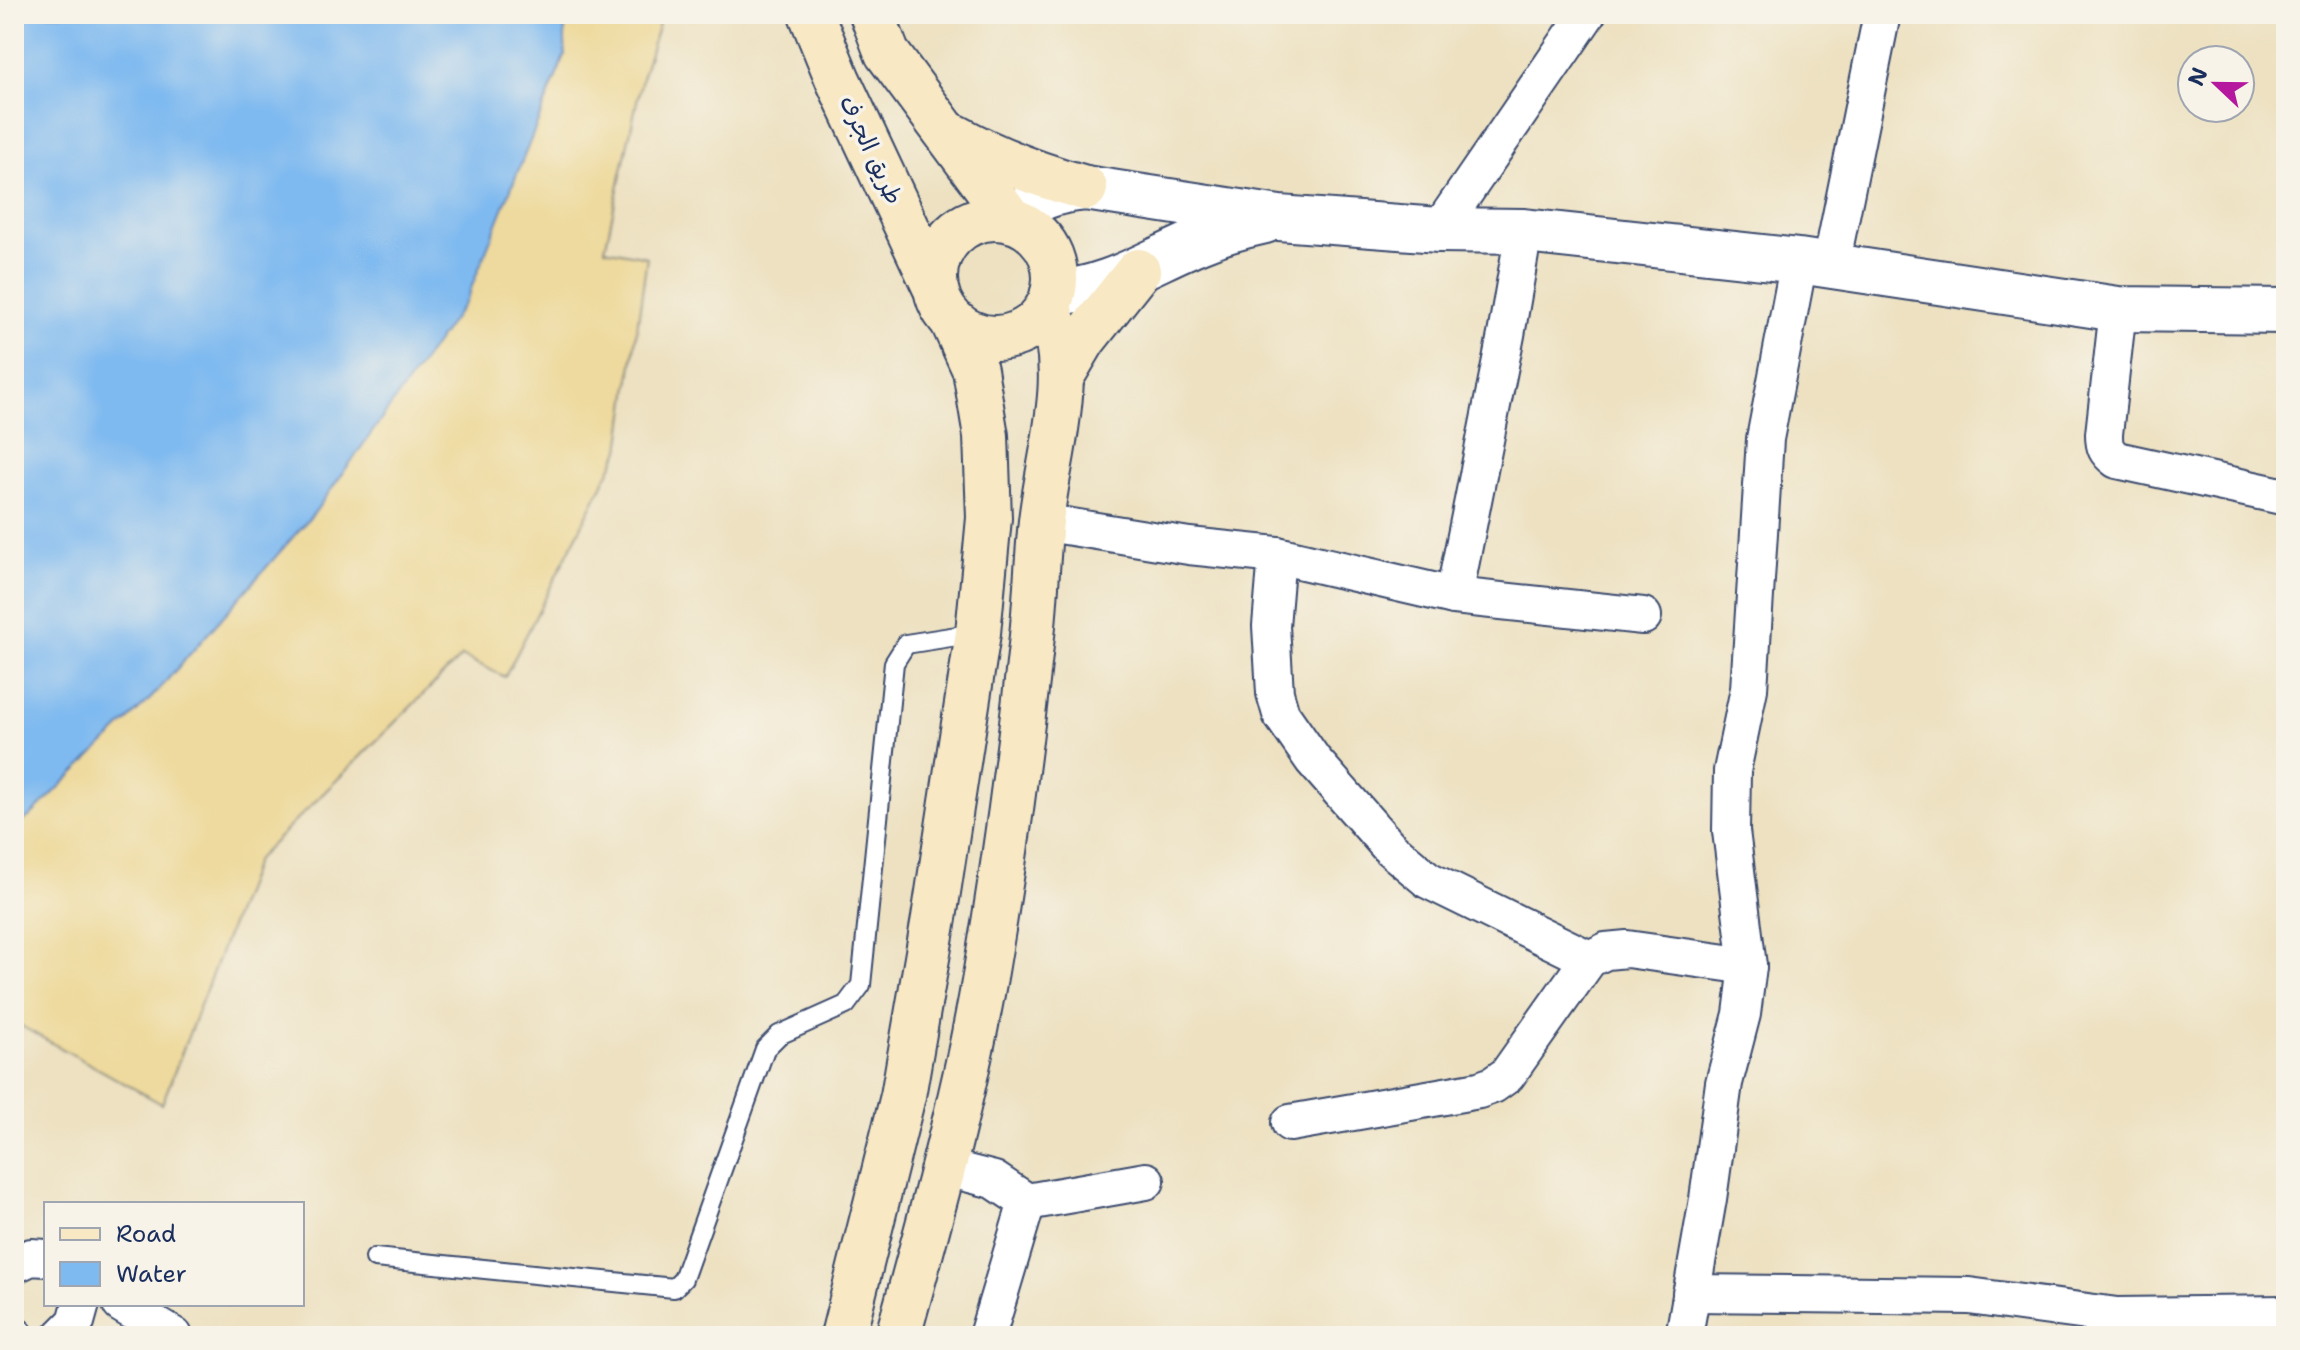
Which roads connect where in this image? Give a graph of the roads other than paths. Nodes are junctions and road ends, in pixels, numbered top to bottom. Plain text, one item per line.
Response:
1 (811, 14) edge
2 (872, 14) edge
3 (1587, 14) edge
4 (1882, 14) edge
5 (949, 133) junction
6 (1085, 188) junction
7 (1279, 218) junction
8 (1010, 219) junction
9 (1439, 230) junction
10 (1524, 231) junction
11 (1815, 263) junction
12 (1138, 271) junction
13 (1051, 300) junction
14 (944, 303) junction
15 (2118, 309) junction
16 (2286, 311) edge
17 (1062, 376) junction
18 (2286, 497) edge
19 (1041, 522) junction
20 (1277, 555) junction
21 (1454, 596) junction
22 (1643, 616) dead end
23 (978, 633) junction
24 (1032, 636) junction
25 (1589, 959) junction
26 (1748, 966) junction
27 (1290, 1123) dead end
28 (943, 1167) junction
29 (1146, 1181) dead end
30 (1027, 1202) junction
31 (44, 1258) edge
32 (375, 1258) dead end
33 (14, 1265) edge
34 (1691, 1293) junction
35 (80, 1306) edge
36 (124, 1306) edge
37 (2274, 1322) edge
38 (62, 1336) edge
39 (174, 1336) edge
40 (843, 1336) edge
41 (898, 1336) edge
42 (987, 1336) edge
43 (1684, 1336) edge

1 - 14 main road, طريق الجرف
2 - 5 main road
3 - 9 street
4 - 11 street
5 - 6 main road
5 - 8 main road
6 - 7 street
6 - 8 street
7 - 9 street
7 - 12 street
8 - 13 main road
8 - 14 main road
9 - 10 street
10 - 11 street
10 - 21 street
11 - 15 street
11 - 26 street
12 - 13 street
12 - 17 main road
13 - 14 main road
13 - 17 main road
14 - 23 main road, طريق الجرف
15 - 16 street
15 - 18 street
17 - 19 main road
19 - 20 street
19 - 24 main road
20 - 21 street
20 - 25 street
21 - 22 street
23 - 24 main road
23 - 32 lane
23 - 40 main road, طريق الجرف
24 - 28 main road
25 - 26 street
25 - 27 street
26 - 34 street
28 - 30 street
28 - 41 main road
29 - 30 street
30 - 42 street
31 - 33 street
34 - 37 street
34 - 43 street
35 - 38 street
36 - 39 street

